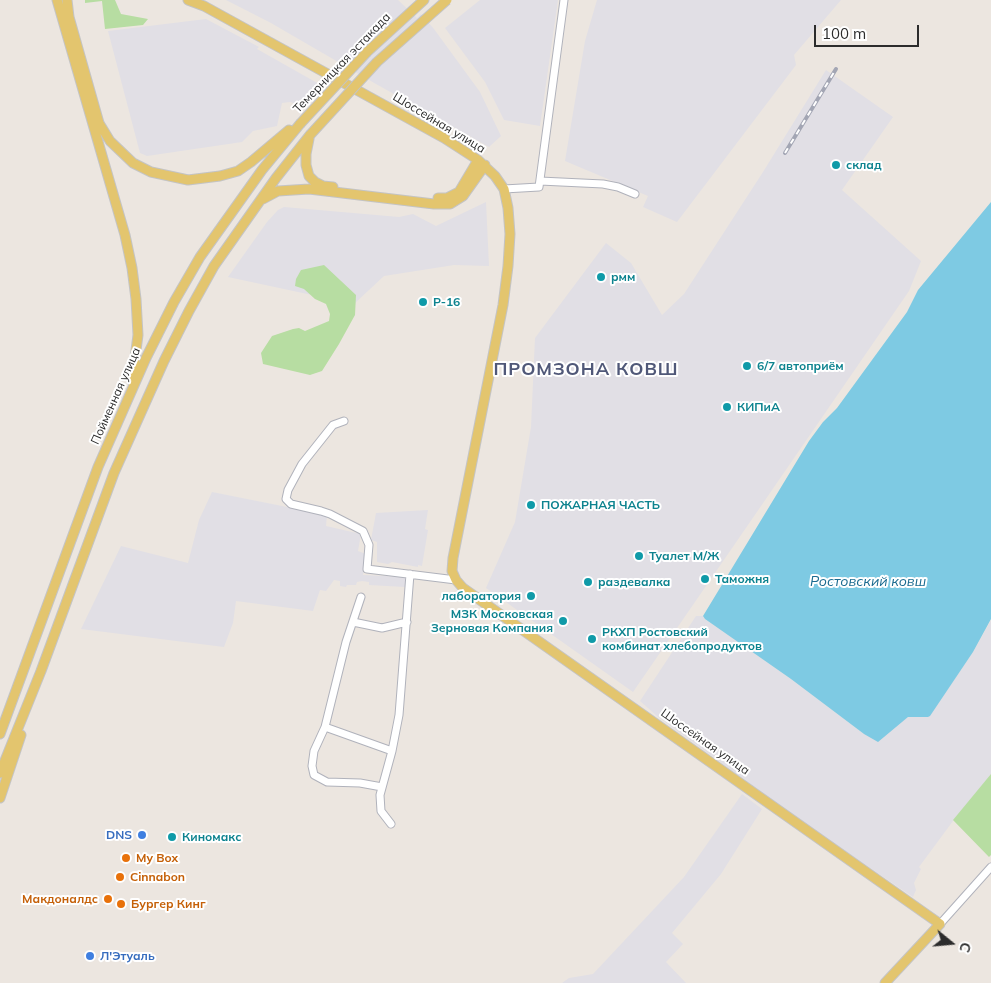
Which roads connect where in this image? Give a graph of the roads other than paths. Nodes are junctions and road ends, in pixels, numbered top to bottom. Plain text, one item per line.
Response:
1 (57, 0) edge
2 (67, 0) edge
3 (188, 0) edge
4 (424, 0) edge
5 (447, 0) edge
6 (564, 0) edge
7 (299, 125) junction
8 (310, 135) junction
9 (481, 163) junction
10 (539, 184) junction
11 (504, 189) junction
12 (635, 194) dead end
13 (262, 200) junction
14 (344, 421) dead end
15 (118, 425) junction
16 (410, 574) junction
17 (456, 580) junction
18 (361, 597) dead end
19 (353, 622) junction
20 (407, 622) junction
21 (27, 705) junction
22 (325, 727) junction
23 (0, 734) edge
24 (392, 751) junction
25 (0, 773) edge
26 (382, 787) junction
27 (0, 798) edge
28 (391, 824) dead end
29 (991, 866) edge
30 (940, 924) junction
31 (885, 983) edge

1 - 15 main road
2 - 7 main road
3 - 9 main road, Шоссейная улица
4 - 7 main road, Темерницкая эстакада, bridge
5 - 8 main road, Темерницкая эстакада, bridge
6 - 10 street
7 - 15 main road, Пойменная улица
8 - 9 main road
8 - 13 main road
9 - 11 main road, Шоссейная улица
9 - 13 main road
10 - 11 street
10 - 12 street
11 - 17 main road, Шоссейная улица
13 - 21 main road
14 - 16 street
15 - 23 main road, Пойменная улица
16 - 17 street
16 - 20 street
17 - 30 main road, Шоссейная улица
18 - 19 street
19 - 20 street
19 - 22 street
20 - 24 street
21 - 25 main road
21 - 27 main road
22 - 24 street
22 - 26 street
24 - 26 street
26 - 28 street
29 - 30 street
30 - 31 main road

